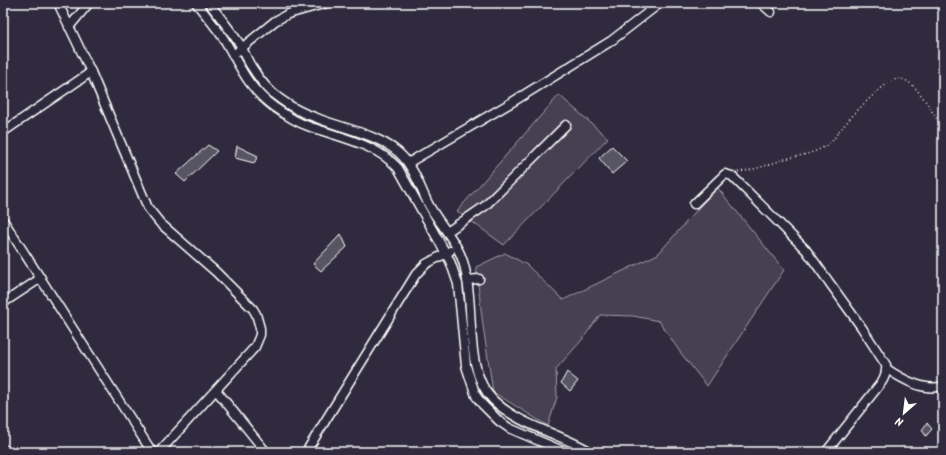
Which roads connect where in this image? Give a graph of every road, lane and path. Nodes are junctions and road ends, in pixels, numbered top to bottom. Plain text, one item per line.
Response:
1 (58, 3) edge
2 (89, 3) edge
3 (196, 3) edge
4 (208, 3) edge
5 (327, 3) edge
6 (660, 3) edge
7 (761, 3) edge
8 (772, 12) dead end
9 (69, 27) junction
10 (242, 49) junction
11 (233, 55) junction
12 (91, 72) junction
13 (566, 125) dead end
14 (943, 128) edge
15 (3, 132) edge
16 (408, 162) junction
17 (728, 174) junction
18 (694, 204) dead end
19 (3, 220) edge
20 (447, 232) junction
21 (457, 248) junction
22 (446, 253) junction
23 (41, 278) junction
24 (467, 280) junction
25 (479, 280) dead end
26 (3, 303) edge
27 (887, 369) junction
28 (943, 386) edge
29 (216, 390) junction
30 (3, 449) edge
31 (5, 452) edge
32 (152, 452) edge
33 (159, 452) edge
34 (266, 452) edge
35 (306, 452) edge
36 (564, 452) edge
37 (591, 452) edge
38 (826, 452) edge

1 - 9 street
2 - 9 street
3 - 11 street
4 - 10 street
5 - 10 street
6 - 16 street
7 - 8 street
9 - 12 street
10 - 11 street
10 - 16 street
11 - 22 street
12 - 15 street
12 - 29 street
13 - 20 street
14 - 17 path
16 - 20 street
17 - 18 street
17 - 27 street
19 - 23 street
20 - 21 street
21 - 22 street
21 - 24 street
22 - 35 street
22 - 36 street
23 - 26 street
23 - 32 street
24 - 25 street
24 - 37 street
27 - 28 street
27 - 38 street
29 - 33 street
29 - 34 street
30 - 31 street

